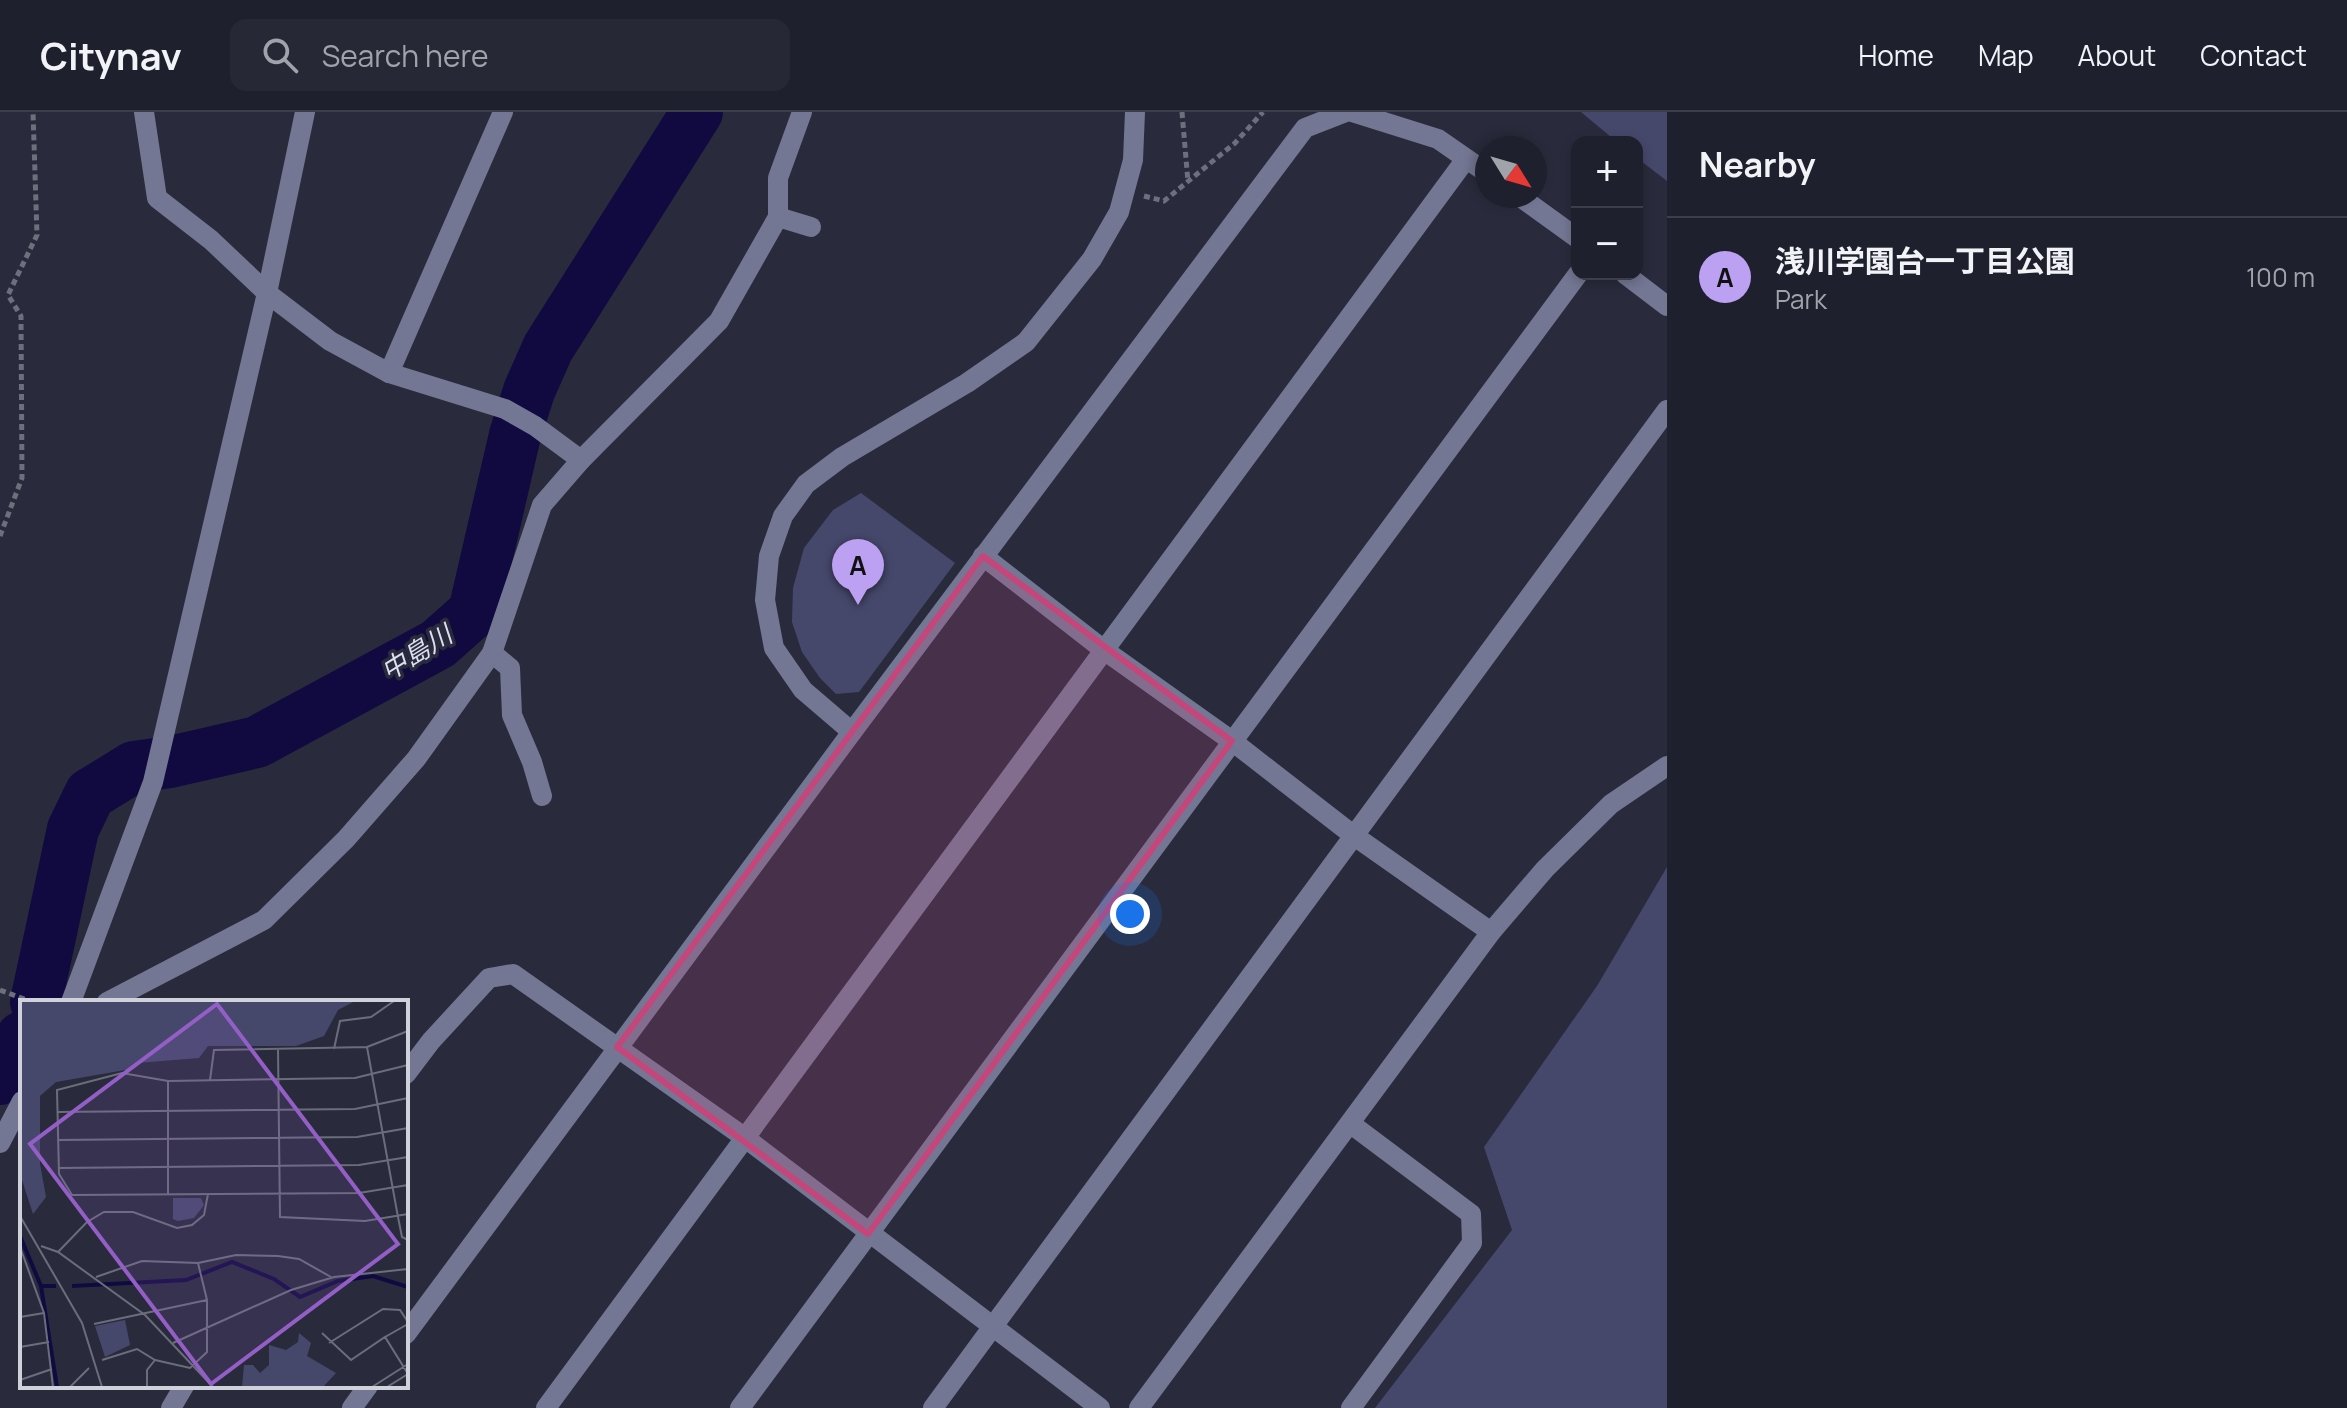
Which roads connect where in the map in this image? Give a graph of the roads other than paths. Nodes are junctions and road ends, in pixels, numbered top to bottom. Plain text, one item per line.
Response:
1 (144, 112) edge
2 (305, 112) edge
3 (503, 112) edge
4 (802, 112) edge
5 (1135, 112) edge
6 (1349, 112) edge
7 (1466, 159) junction
8 (1475, 165) edge
9 (1536, 208) edge
10 (778, 217) junction
11 (811, 227) dead end
12 (1571, 234) edge
13 (1574, 280) edge
14 (1633, 280) edge
15 (267, 293) junction
16 (1667, 306) edge
17 (389, 373) junction
18 (1667, 410) edge
19 (581, 460) junction
20 (983, 556) junction
21 (1104, 650) junction
22 (492, 653) junction
23 (852, 732) junction
24 (1232, 741) junction
25 (1667, 766) edge
26 (542, 796) dead end
27 (1353, 835) junction
28 (1491, 932) junction
29 (73, 1000) edge
30 (111, 1000) edge
31 (617, 1047) junction
32 (408, 1071) edge
33 (20, 1105) edge
34 (1351, 1124) junction
35 (744, 1137) junction
36 (0, 1143) edge
37 (868, 1234) junction
38 (993, 1326) junction
39 (408, 1331) edge
40 (183, 1388) edge
41 (367, 1388) edge
42 (171, 1408) edge
43 (352, 1408) edge
44 (546, 1408) edge
45 (740, 1408) edge
46 (933, 1408) edge
47 (1100, 1408) edge
48 (1139, 1408) edge
49 (1351, 1408) edge

1 - 15 street
2 - 15 street
3 - 17 street
4 - 10 street
5 - 23 street
6 - 7 street
6 - 20 street
7 - 8 street
7 - 21 street
9 - 12 street
10 - 11 street
10 - 19 street
13 - 24 street
14 - 16 street
15 - 17 street
15 - 29 street
17 - 19 street
18 - 27 street
19 - 22 street
20 - 21 street
20 - 23 street
21 - 24 street
21 - 35 street
22 - 26 street
22 - 30 street
23 - 31 street
24 - 27 street
24 - 37 street
25 - 28 street
27 - 28 street
27 - 38 street
28 - 34 street
31 - 32 street
31 - 35 street
31 - 39 street
33 - 36 street
34 - 48 street
34 - 49 street
35 - 37 street
35 - 44 street
37 - 38 street
37 - 45 street
38 - 46 street
38 - 47 street
40 - 42 street
41 - 43 street

